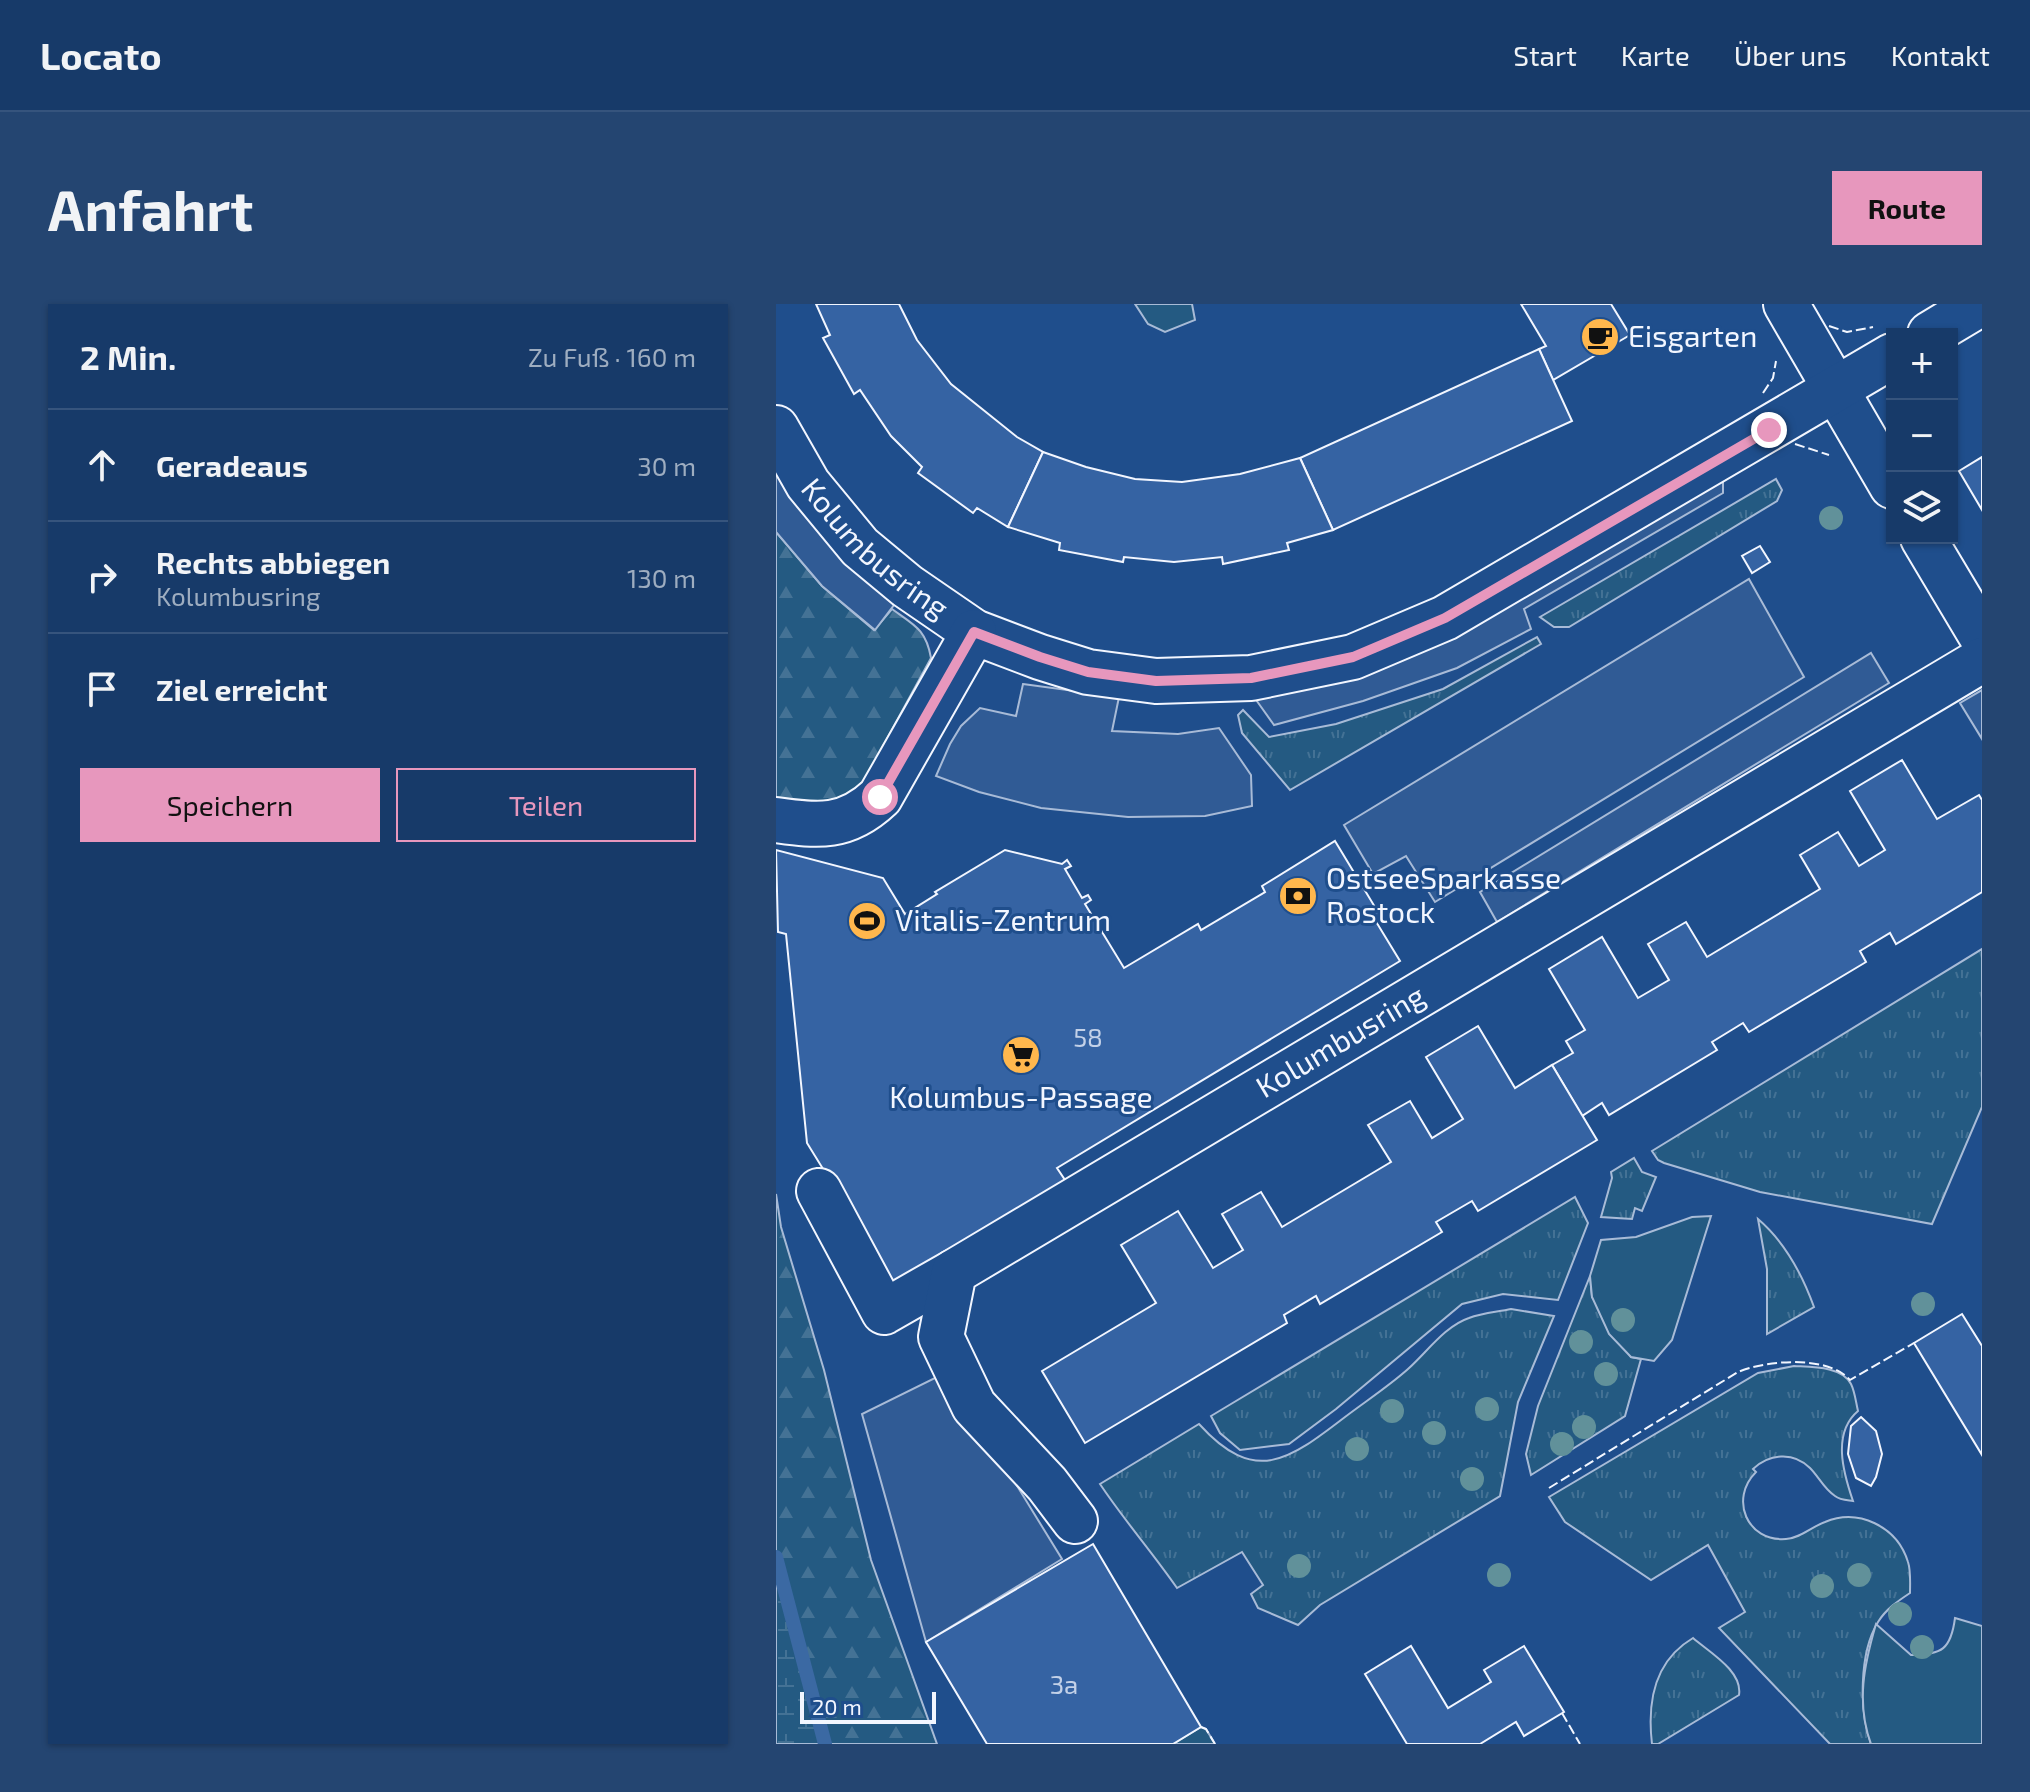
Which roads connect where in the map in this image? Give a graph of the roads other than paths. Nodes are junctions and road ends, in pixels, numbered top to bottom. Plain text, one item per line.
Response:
1 (1786, 304) edge
2 (1980, 304) edge
3 (1940, 328) edge
4 (1886, 360) edge
5 (1835, 390) junction
6 (776, 428) edge
7 (1886, 476) edge
8 (1927, 544) edge
9 (974, 632) junction
10 (1982, 637) edge
11 (1982, 660) edge
12 (776, 820) edge
13 (819, 1191) dead end
14 (954, 1272) junction
15 (1075, 1521) dead end

1 - 5 street
2 - 3 street
4 - 5 street, Kolumbusring
5 - 7 street
5 - 9 street, Kolumbusring
6 - 9 street, Kolumbusring
8 - 10 street
9 - 12 street
11 - 14 street, Kolumbusring
13 - 14 street, Kolumbusring
14 - 15 street

